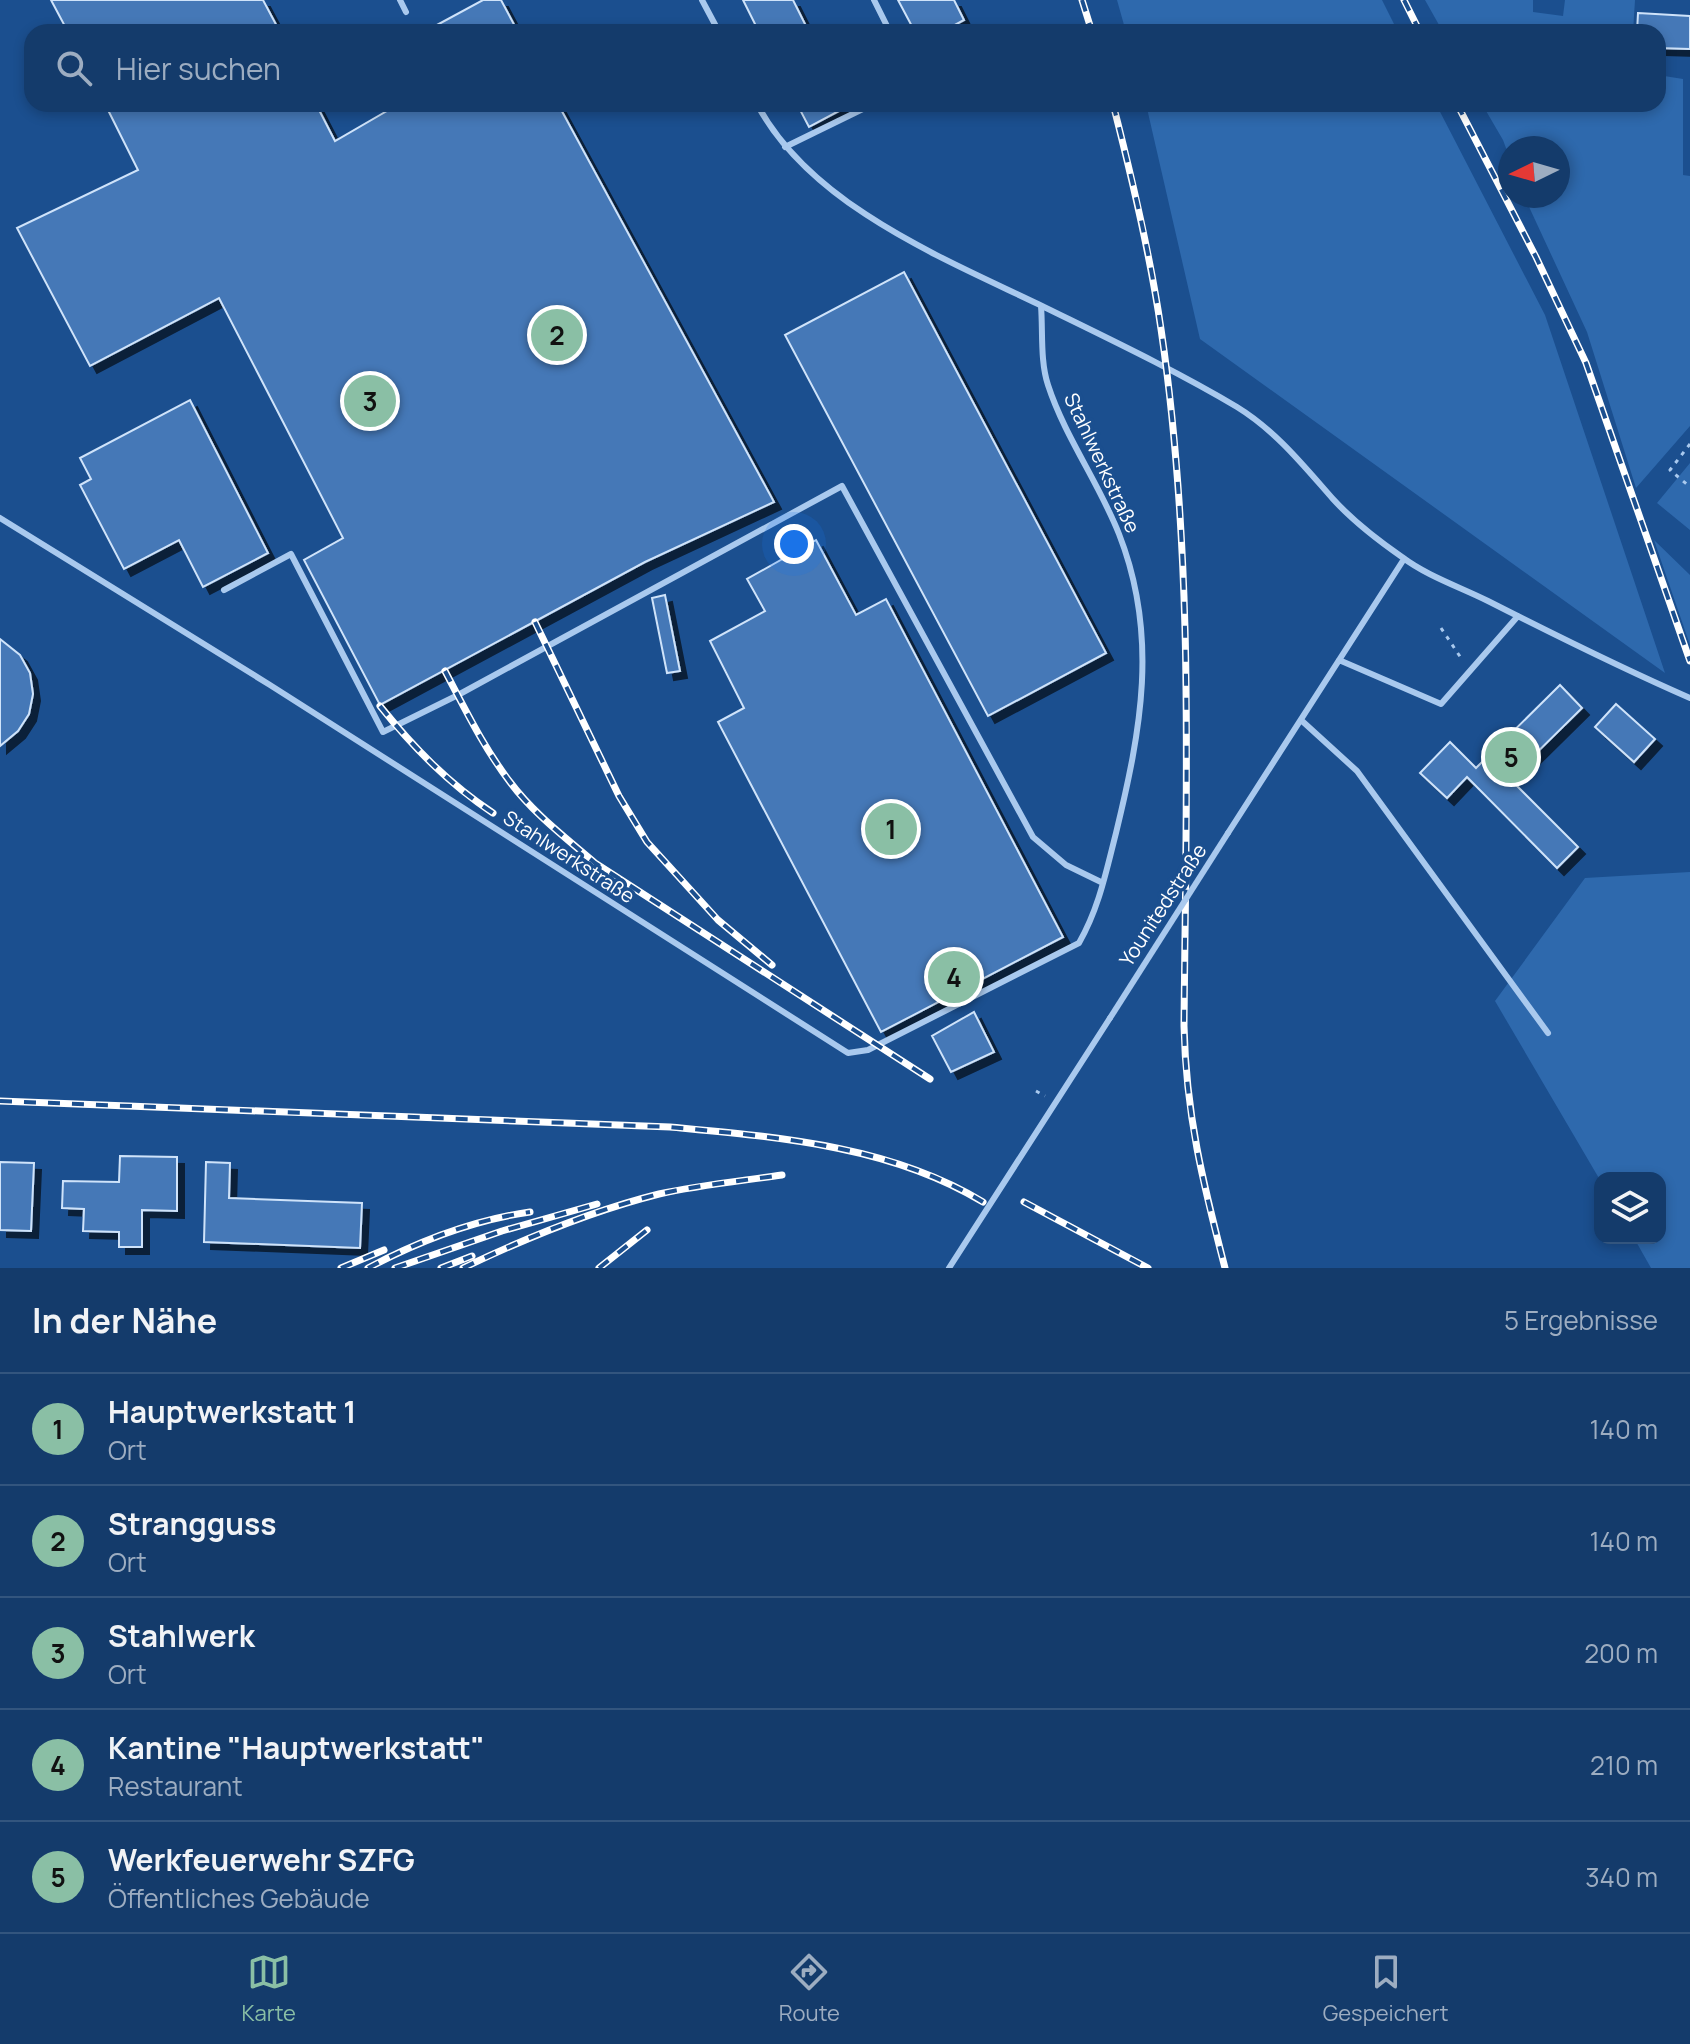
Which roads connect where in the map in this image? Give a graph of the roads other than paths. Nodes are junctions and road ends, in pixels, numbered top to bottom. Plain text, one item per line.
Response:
1 (400, 0) edge
2 (702, 0) edge
3 (874, 0) edge
4 (406, 12) dead end
5 (715, 24) edge
6 (886, 24) edge
7 (762, 112) edge
8 (857, 112) edge
9 (785, 147) junction
10 (1041, 306) junction
11 (0, 518) edge
12 (1404, 559) junction
13 (224, 590) dead end
14 (1518, 616) junction
15 (1339, 660) junction
16 (1690, 698) edge
17 (1301, 720) junction
18 (1103, 883) junction
19 (1548, 1033) dead end
20 (949, 1268) edge

1 - 4 lane
2 - 5 lane
3 - 6 lane
7 - 9 lane
8 - 9 lane
9 - 10 lane
10 - 12 lane
10 - 18 lane, Stahlwerkstraße
11 - 18 lane, Stahlwerkstraße
12 - 14 lane
12 - 15 lane, Younitedstraße
13 - 18 lane
14 - 15 lane
14 - 16 lane
15 - 17 lane, Younitedstraße
17 - 19 lane
17 - 20 lane, Younitedstraße, bridge

